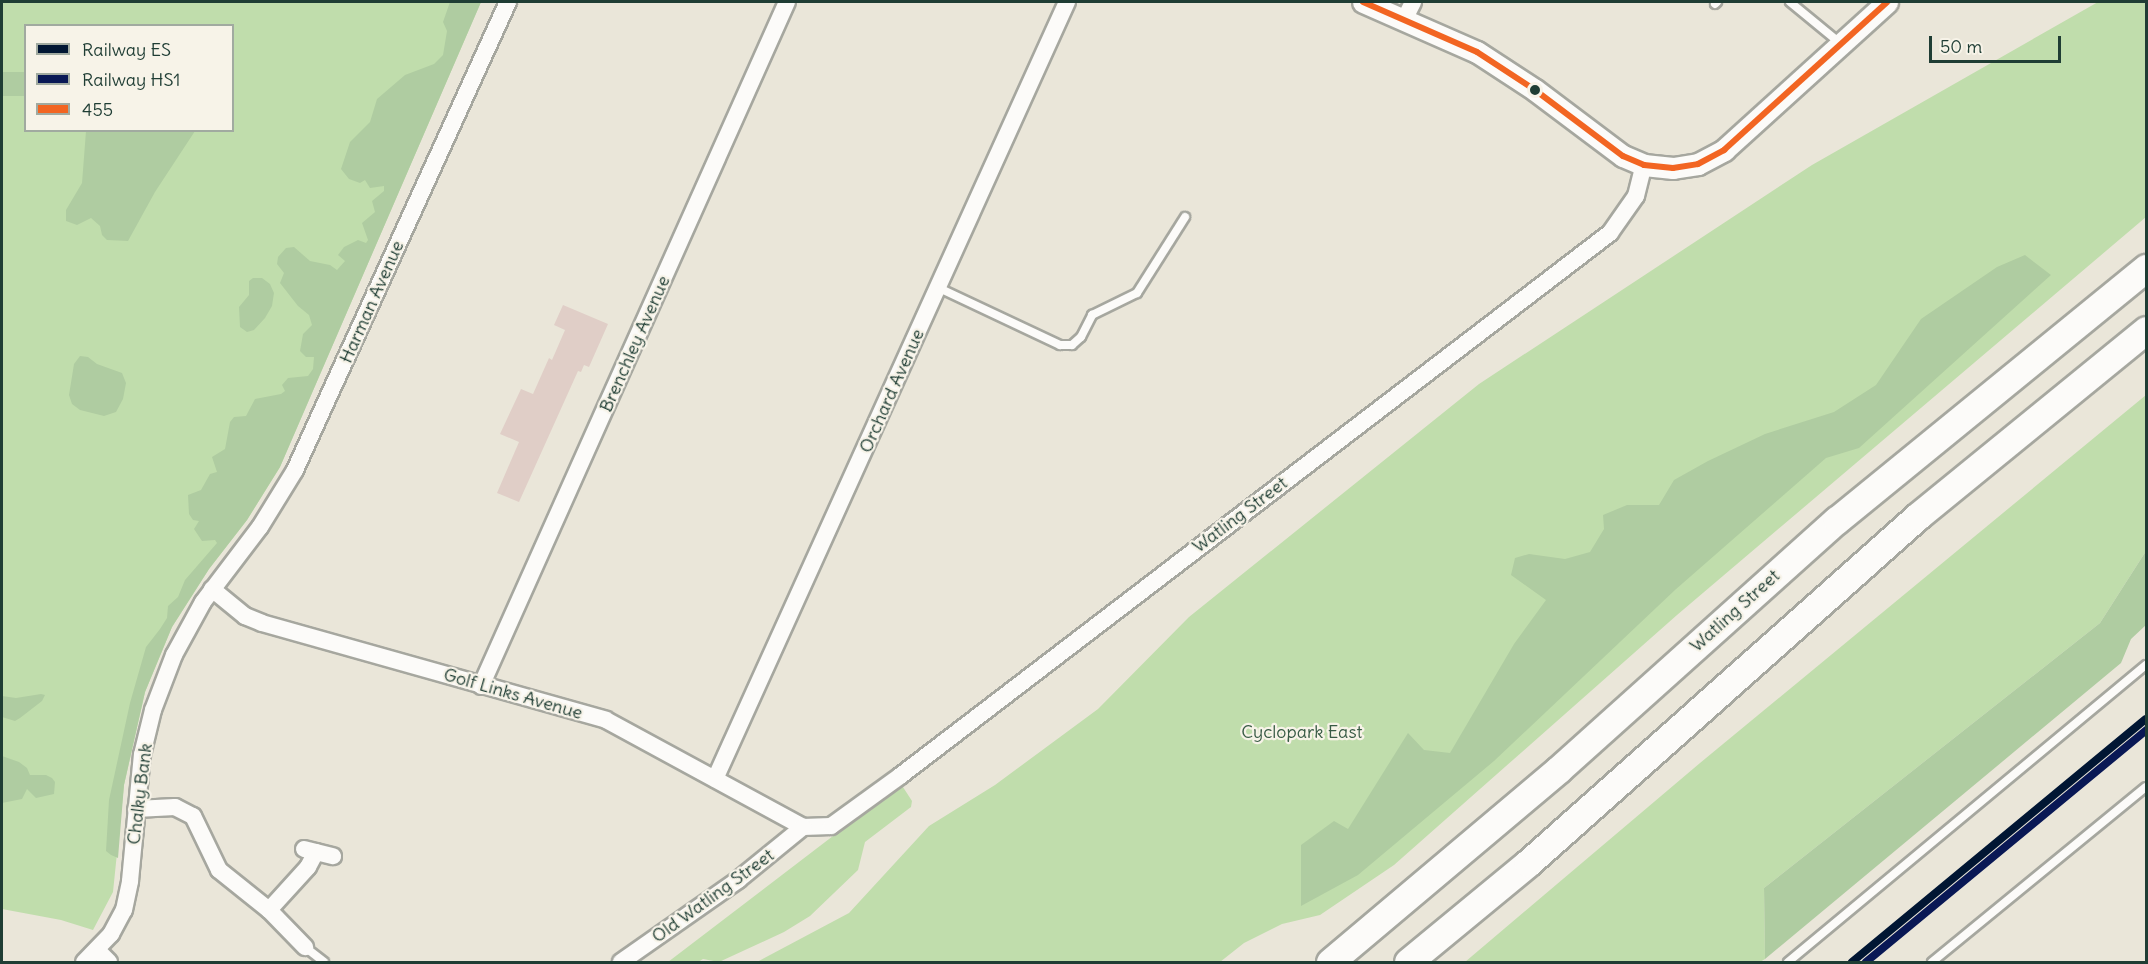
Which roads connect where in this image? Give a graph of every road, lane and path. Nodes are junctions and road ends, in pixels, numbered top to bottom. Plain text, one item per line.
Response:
1 (508, 2) edge
2 (787, 2) edge
3 (1067, 2) edge
4 (1363, 2) edge
5 (1790, 2) edge
6 (1887, 2) edge
7 (1408, 11) edge
8 (1840, 43) junction
9 (1644, 165) junction
10 (1185, 217) dead end
11 (2146, 268) edge
12 (939, 288) junction
13 (2146, 330) edge
14 (212, 589) junction
15 (2146, 665) edge
16 (481, 686) junction
17 (715, 778) junction
18 (2146, 787) edge
19 (136, 808) junction
20 (803, 827) junction
21 (333, 856) dead end
22 (268, 910) junction
23 (305, 947) joint
24 (103, 956) edge
25 (84, 963) edge
26 (324, 963) edge
27 (621, 963) edge
28 (1330, 963) edge
29 (1408, 963) edge
30 (1788, 963) edge
31 (1932, 963) edge

1 - 14 street, Harman Avenue
2 - 16 street, Brenchley Avenue
3 - 12 street, Orchard Avenue
4 - 7 street
5 - 8 lane
6 - 8 street
7 - 9 street
8 - 9 street
9 - 20 street, Watling Street
10 - 12 lane
11 - 28 highway, Watling Street
12 - 17 street, Orchard Avenue
13 - 29 highway
14 - 16 street, Golf Links Avenue
14 - 19 street, Chalky Bank
15 - 30 lane
16 - 17 street, Golf Links Avenue
17 - 20 street, Golf Links Avenue
18 - 31 lane
19 - 22 street
19 - 24 street, Chalky Bank
20 - 27 street, Old Watling Street
21 - 22 street
22 - 23 street
23 - 26 lane
24 - 25 street, Chalky Bank

